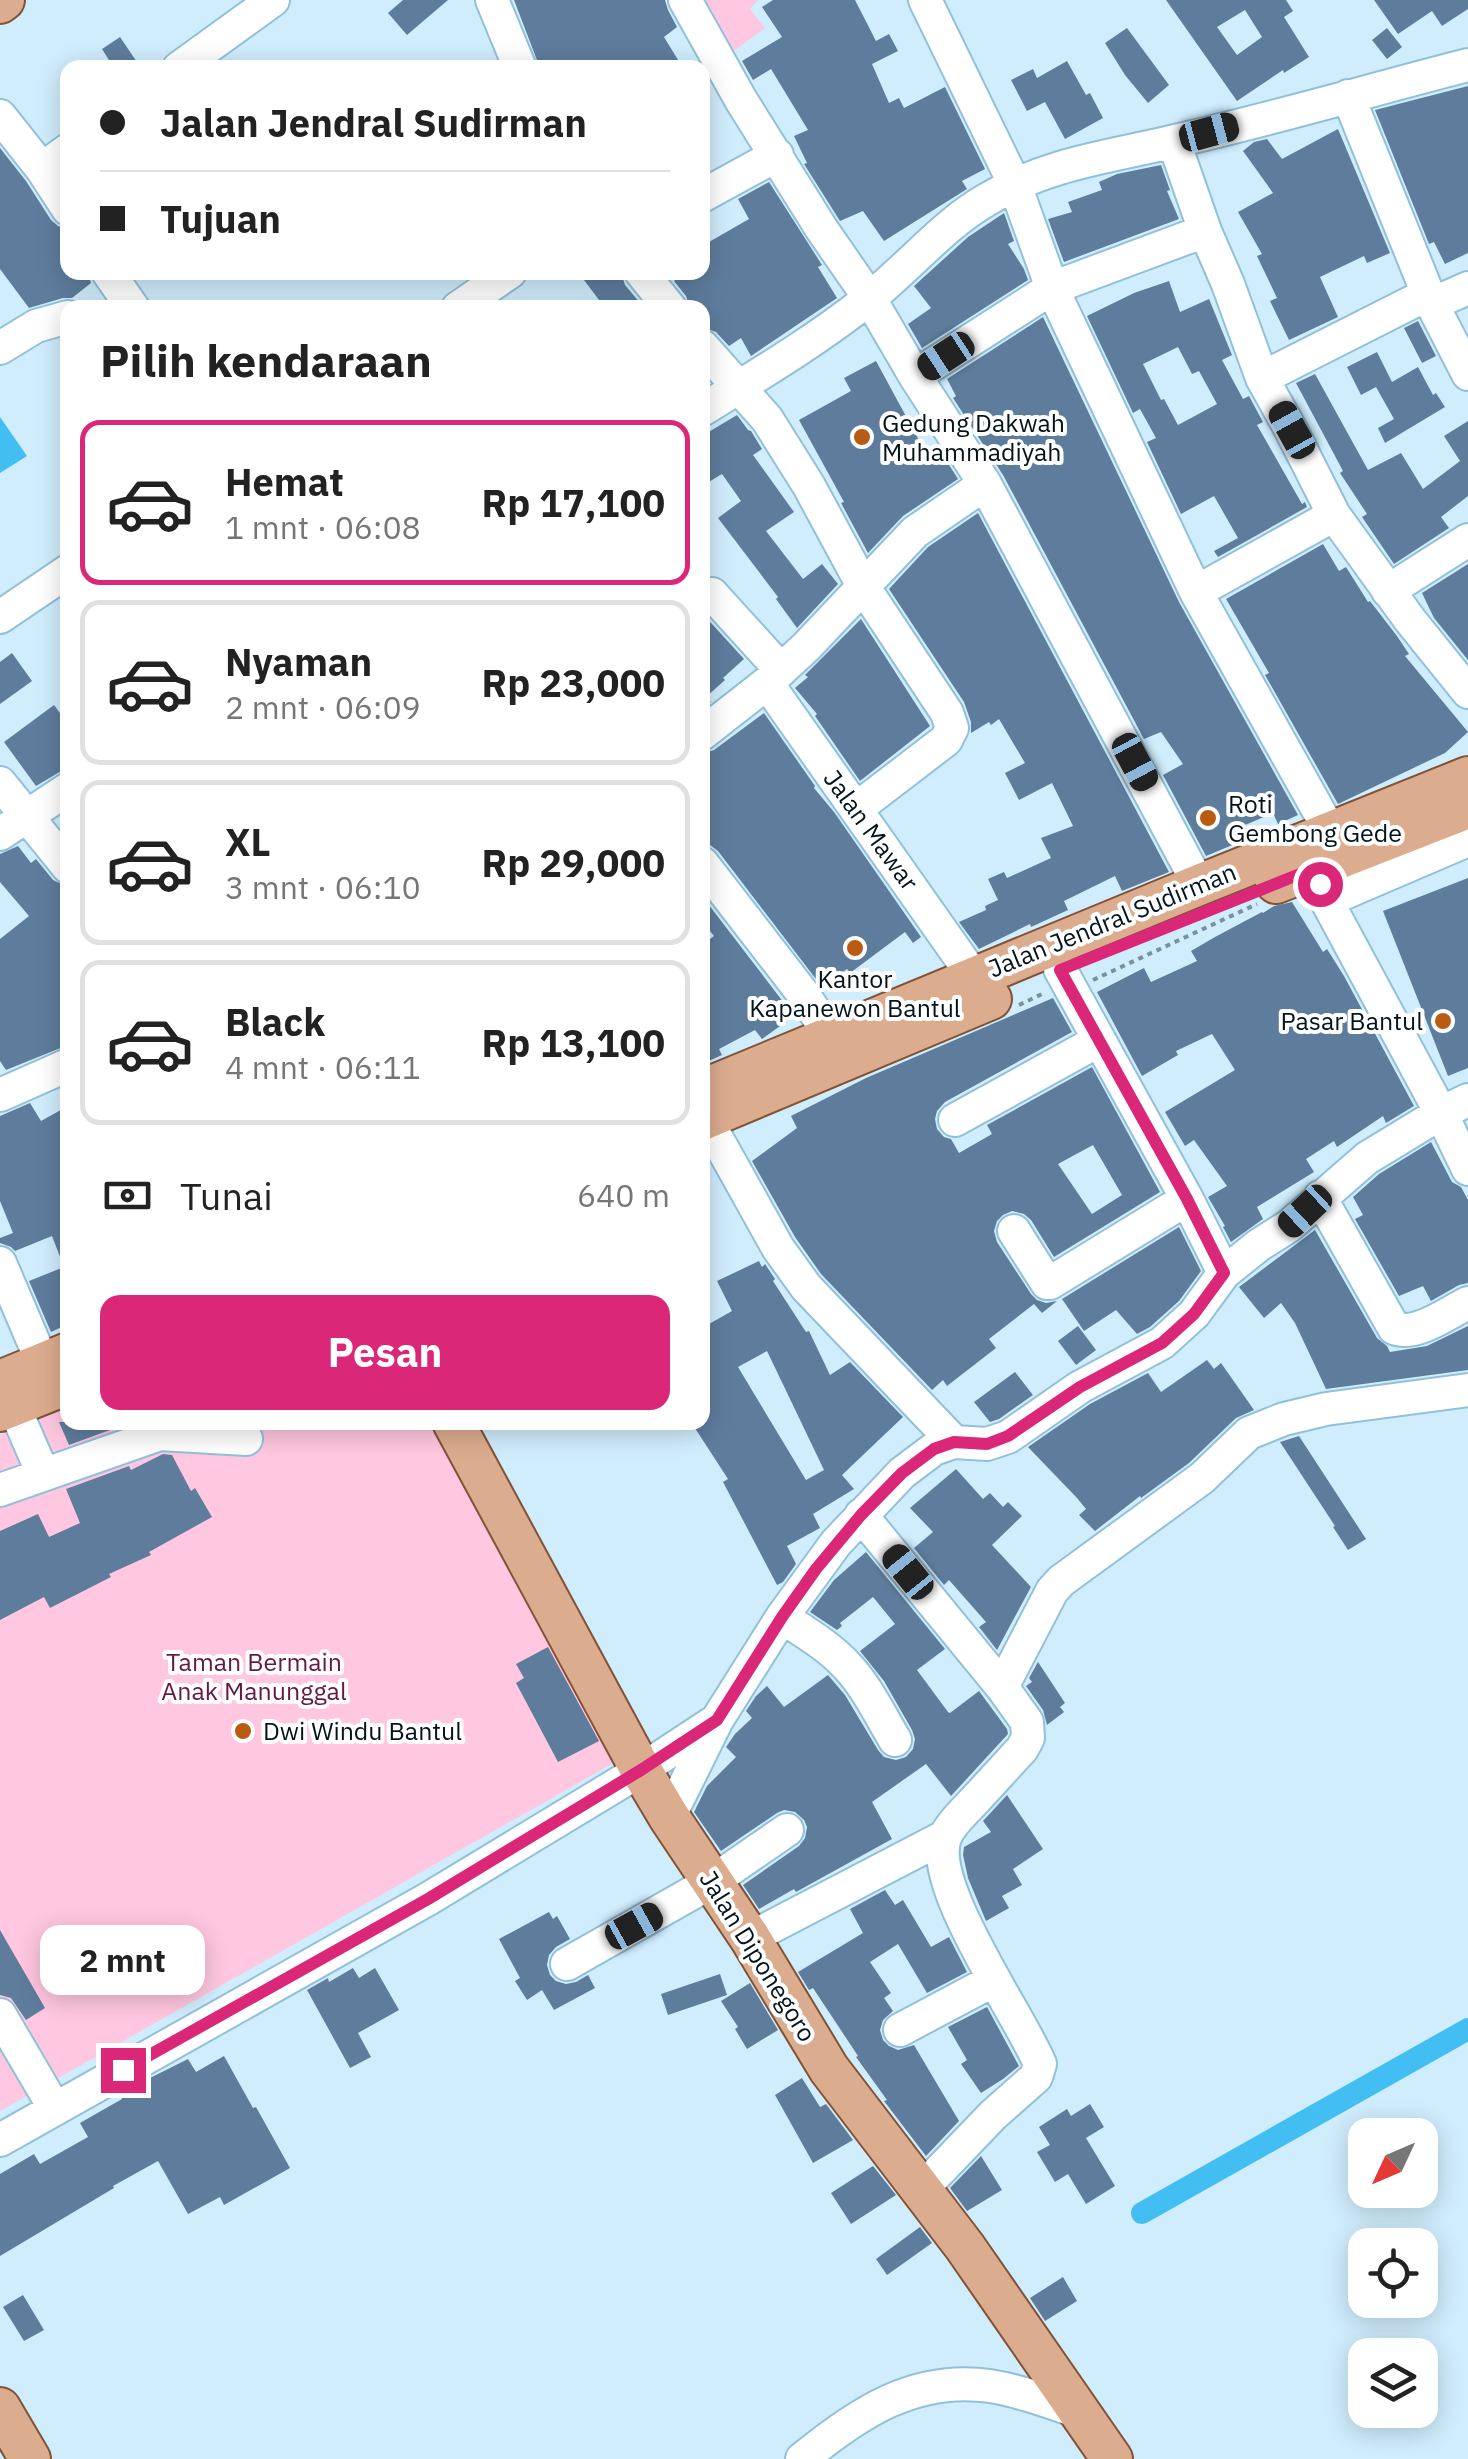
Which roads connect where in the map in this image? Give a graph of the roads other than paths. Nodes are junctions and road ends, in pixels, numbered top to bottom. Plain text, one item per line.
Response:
1 (273, 0) edge
2 (492, 0) edge
3 (685, 0) edge
4 (926, 0) edge
5 (190, 60) edge
6 (517, 60) edge
7 (1468, 65) edge
8 (1348, 96) junction
9 (0, 116) edge
10 (1174, 142) junction
11 (777, 155) junction
12 (55, 160) edge
13 (1014, 185) junction
14 (710, 192) edge
15 (1206, 231) junction
16 (498, 280) edge
17 (647, 280) edge
18 (1052, 288) junction
19 (1468, 288) edge
20 (870, 298) junction
21 (1430, 298) junction
22 (470, 300) edge
23 (664, 300) edge
24 (60, 319) edge
25 (0, 348) edge
26 (710, 355) edge
27 (1468, 374) edge
28 (914, 376) junction
29 (1262, 378) junction
30 (738, 388) junction
31 (710, 405) edge
32 (985, 484) junction
33 (1334, 515) junction
34 (1468, 540) edge
35 (60, 576) edge
36 (863, 586) junction
37 (1388, 591) junction
38 (1196, 592) junction
39 (712, 594) dead end
40 (0, 617) edge
41 (774, 676) junction
42 (1468, 692) edge
43 (710, 728) edge
44 (1468, 777) edge
45 (0, 782) edge
46 (60, 794) edge
47 (1468, 808) edge
48 (856, 809) junction
49 (13, 825) edge
50 (1330, 832) junction
51 (1468, 840) edge
52 (60, 861) edge
53 (710, 873) edge
54 (1199, 884) junction
55 (1319, 885) junction
56 (1075, 962) junction
57 (974, 977) junction
58 (831, 1036) junction
59 (1098, 1041) junction
60 (60, 1069) edge
61 (0, 1095) edge
62 (710, 1107) edge
63 (1454, 1107) edge
64 (710, 1108) edge
65 (955, 1120) dead end
66 (710, 1121) edge
67 (1468, 1169) edge
68 (1320, 1197) junction
69 (1187, 1199) junction
70 (1014, 1231) dead end
71 (0, 1263) edge
72 (1224, 1273) junction
73 (1468, 1302) edge
74 (59, 1367) edge
75 (1468, 1390) edge
76 (4, 1394) edge
77 (457, 1430) edge
78 (246, 1439) dead end
79 (954, 1442) junction
80 (43, 1474) junction
81 (0, 1490) edge
82 (861, 1515) junction
83 (782, 1617) junction
84 (1002, 1687) junction
85 (717, 1720) junction
86 (895, 1740) dead end
87 (641, 1770) junction
88 (668, 1817) junction
89 (788, 1830) dead end
90 (944, 1838) junction
91 (713, 1881) junction
92 (750, 1938) junction
93 (567, 1964) dead end
94 (994, 1980) junction
95 (0, 2014) edge
96 (900, 2030) dead end
97 (55, 2109) junction
98 (0, 2140) edge
99 (922, 2189) junction
100 (0, 2408) edge
101 (1079, 2412) junction
102 (30, 2459) edge
103 (802, 2459) edge
104 (1112, 2459) edge

1 - 5 street
2 - 6 street
3 - 11 street
4 - 13 street
7 - 8 street
8 - 10 street
8 - 21 street
9 - 12 street
10 - 13 street
10 - 15 street
11 - 14 street
11 - 20 street
13 - 18 street
13 - 20 street
15 - 18 street
15 - 29 street
16 - 22 street
17 - 23 street
18 - 28 street
18 - 38 street
19 - 21 street
20 - 28 street
20 - 30 street
21 - 27 street
21 - 29 street
24 - 25 street
26 - 30 street
28 - 32 street
29 - 33 street
30 - 31 street
30 - 36 street
32 - 36 street
32 - 54 street
33 - 37 street
33 - 38 street
34 - 37 street
35 - 40 street
36 - 41 street
36 - 48 street
37 - 42 street
38 - 50 street
39 - 41 street, Jalan Mawar
41 - 43 street
41 - 48 street, Jalan Mawar
44 - 50 main road, Jalan Jendral Sudirman
45 - 49 street
46 - 49 street
47 - 55 main road, Jalan Jendral Sudirman
48 - 57 street, Jalan Mawar
49 - 52 street
50 - 54 main road, Jalan Jendral Sudirman
51 - 55 street
53 - 58 street
54 - 56 main road, Jalan Jendral Sudirman
55 - 56 main road, Jalan Jendral Sudirman
55 - 63 street
56 - 57 main road, Jalan Jendral Sudirman
56 - 59 street
56 - 64 main road, Jalan Jendral Sudirman
57 - 58 main road, Jalan Jendral Sudirman
58 - 62 main road, Jalan Jendral Sudirman
59 - 65 street
59 - 69 street
60 - 61 street
63 - 67 street
63 - 68 street
66 - 79 street
68 - 72 street
68 - 73 street
69 - 70 street
69 - 72 street
71 - 74 street
72 - 79 street
74 - 76 main road
75 - 84 street
76 - 80 street
77 - 87 main road, Jalan Diponegoro
78 - 80 street
79 - 82 street
80 - 81 street
82 - 83 street
82 - 84 street
83 - 85 street
83 - 86 street
84 - 90 street
85 - 87 street
85 - 88 street
87 - 88 main road, Jalan Diponegoro
87 - 97 street
88 - 91 main road, Jalan Diponegoro
89 - 91 street
90 - 92 street
90 - 94 street
91 - 92 main road, Jalan Diponegoro
91 - 93 street
92 - 99 main road, Jalan Diponegoro
94 - 96 street
94 - 99 street
95 - 97 street
97 - 98 street
99 - 101 main road, Jalan Diponegoro
100 - 102 main road
101 - 103 street
101 - 104 main road, Jalan Diponegoro

